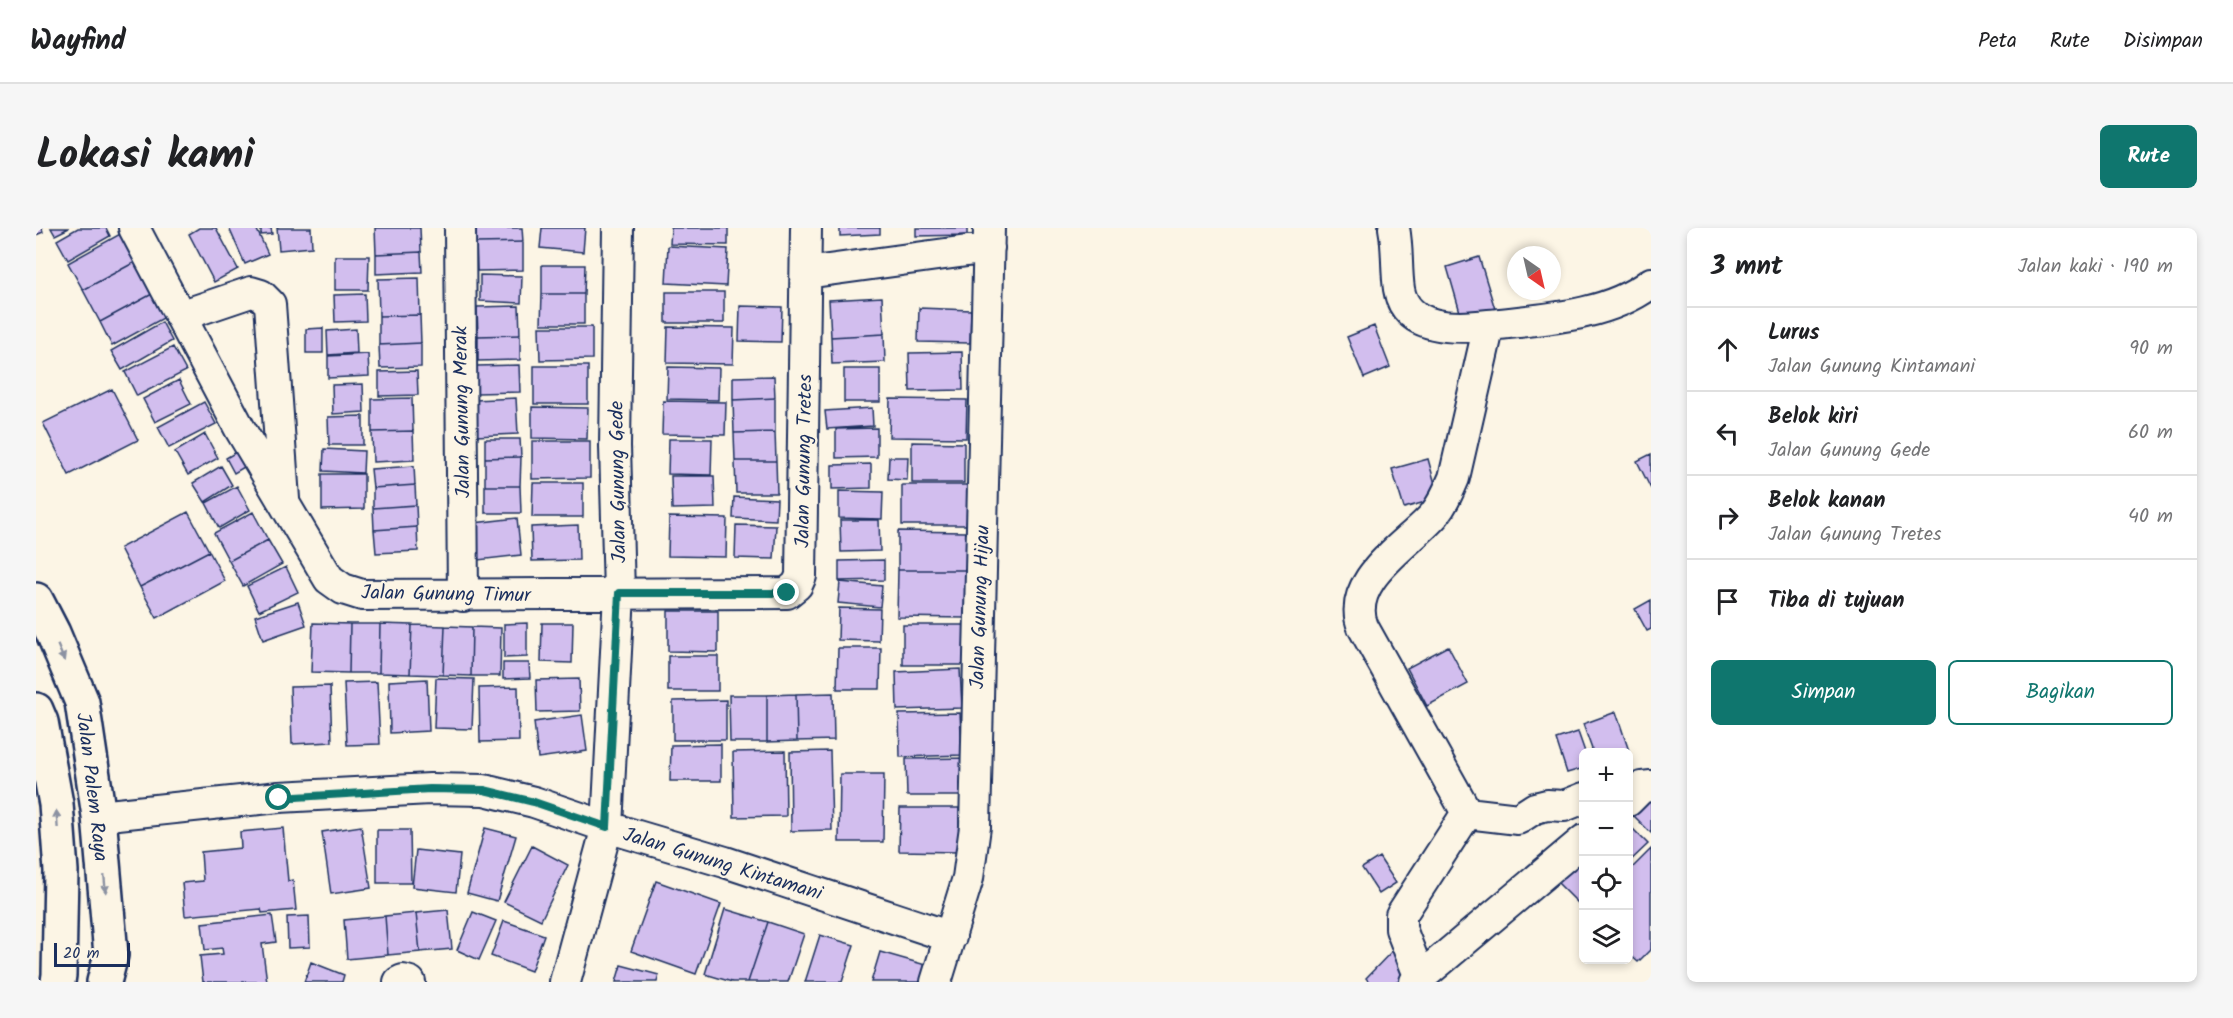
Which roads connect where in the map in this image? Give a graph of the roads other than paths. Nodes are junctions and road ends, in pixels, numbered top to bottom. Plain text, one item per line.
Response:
1 (134, 228) edge
2 (460, 228) edge
3 (618, 228) edge
4 (806, 228) edge
5 (1394, 228) edge
6 (989, 238) edge
7 (806, 273) junction
8 (1651, 283) edge
9 (180, 316) junction
10 (1489, 325) junction
11 (285, 504) junction
12 (619, 593) junction
13 (463, 596) junction
14 (36, 600) edge
15 (36, 710) edge
16 (1651, 786) edge
17 (1633, 797) edge
18 (1579, 800) edge
19 (1467, 813) junction
20 (99, 816) junction
21 (607, 827) junction
22 (1579, 844) edge
23 (951, 937) junction
24 (1417, 980) edge
25 (58, 982) edge
26 (104, 982) edge
27 (399, 982) edge
28 (410, 982) edge
29 (565, 982) edge
30 (936, 982) edge

1 - 9 street, Jalan Gunung Timur
2 - 13 street, Jalan Gunung Merak
3 - 12 street, Jalan Gunung Gede
4 - 7 street, Jalan Gunung Tretes
5 - 10 street
6 - 7 street
6 - 23 street, Jalan Gunung Hijau
7 - 12 street, Jalan Gunung Tretes
8 - 10 street
9 - 11 street, Jalan Gunung Timur
9 - 11 street, Jalan Gunung Timur
10 - 19 street
11 - 13 street, Jalan Gunung Timur
12 - 13 street, Jalan Gunung Timur
12 - 21 street, Jalan Gunung Gede
14 -> 20 street, Jalan Palem Raya
25 -> 15 street, Jalan Palem Raya
16 - 17 street
18 - 19 street
19 - 24 street
20 - 21 street, Jalan Gunung Kintamani
20 -> 26 street, Jalan Palem Raya
21 - 23 street, Jalan Gunung Kintamani
21 - 29 street, Jalan Gunung Gede
22 - 24 street
23 - 30 street, Jalan Gunung Hijau
27 - 28 street

